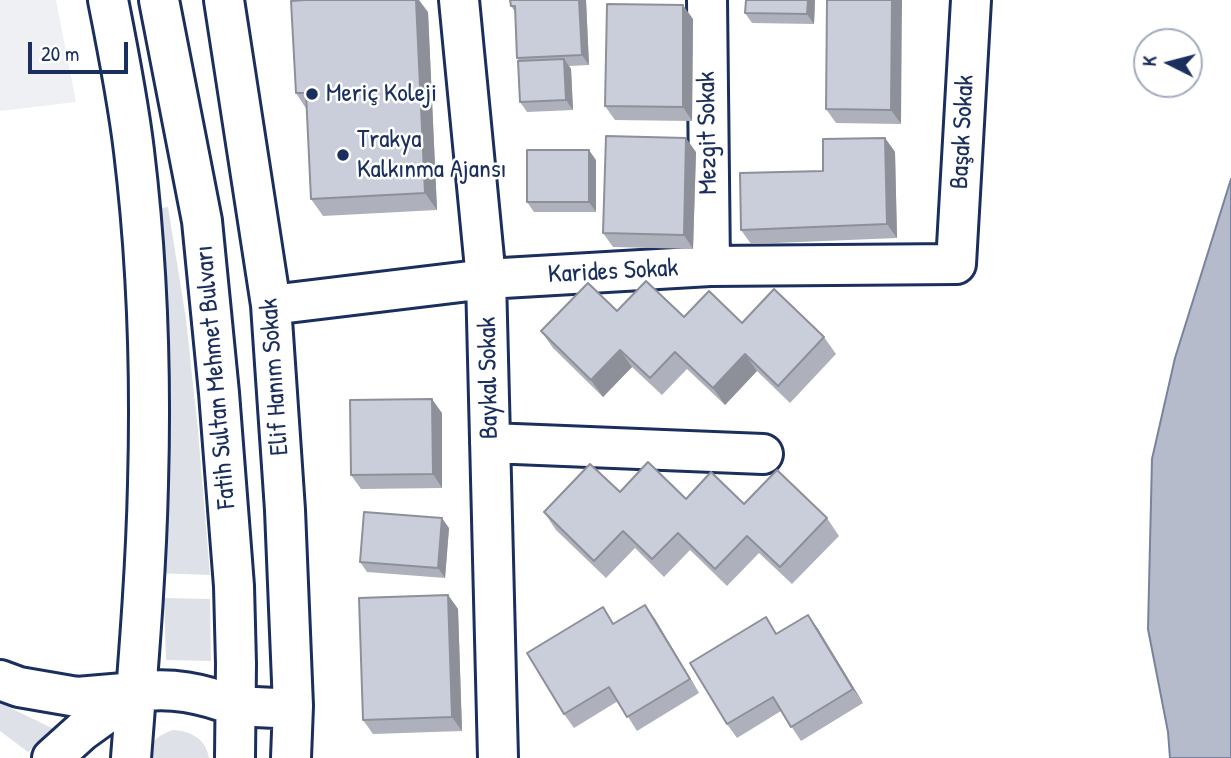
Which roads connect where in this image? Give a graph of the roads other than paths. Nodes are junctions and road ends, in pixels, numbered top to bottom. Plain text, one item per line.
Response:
1 (108, 0) edge
2 (159, 0) edge
3 (224, 0) edge
4 (459, 0) edge
5 (707, 0) edge
6 (971, 0) edge
7 (956, 264) joint
8 (710, 266) junction
9 (486, 279) junction
10 (271, 305) junction
11 (490, 443) junction
12 (763, 454) dead end
13 (0, 680) edge
14 (136, 692) junction
15 (235, 706) junction
16 (293, 706) junction
17 (52, 758) edge
18 (131, 758) edge
19 (234, 758) edge
20 (291, 758) edge
21 (498, 758) edge

1 - 14 street
2 - 15 street, Fatih Sultan Mehmet Bulvarı
3 - 10 street, Elif Hanım Sokak
4 - 9 street, Baykal Sokak
5 - 8 street, Mezgit Sokak
6 - 7 street, Başak Sokak
7 - 8 street, Karides Sokak
8 - 9 street, Karides Sokak
9 - 10 street, Karides Sokak
9 - 11 street, Baykal Sokak
10 - 16 street, Elif Hanım Sokak
11 - 12 street
11 - 21 street, Baykal Sokak
13 - 14 street
14 - 15 street
14 - 17 street
14 - 18 street
15 - 16 street
15 - 19 street, Fatih Sultan Mehmet Bulvarı
16 - 20 street, Elif Hanım Sokak

